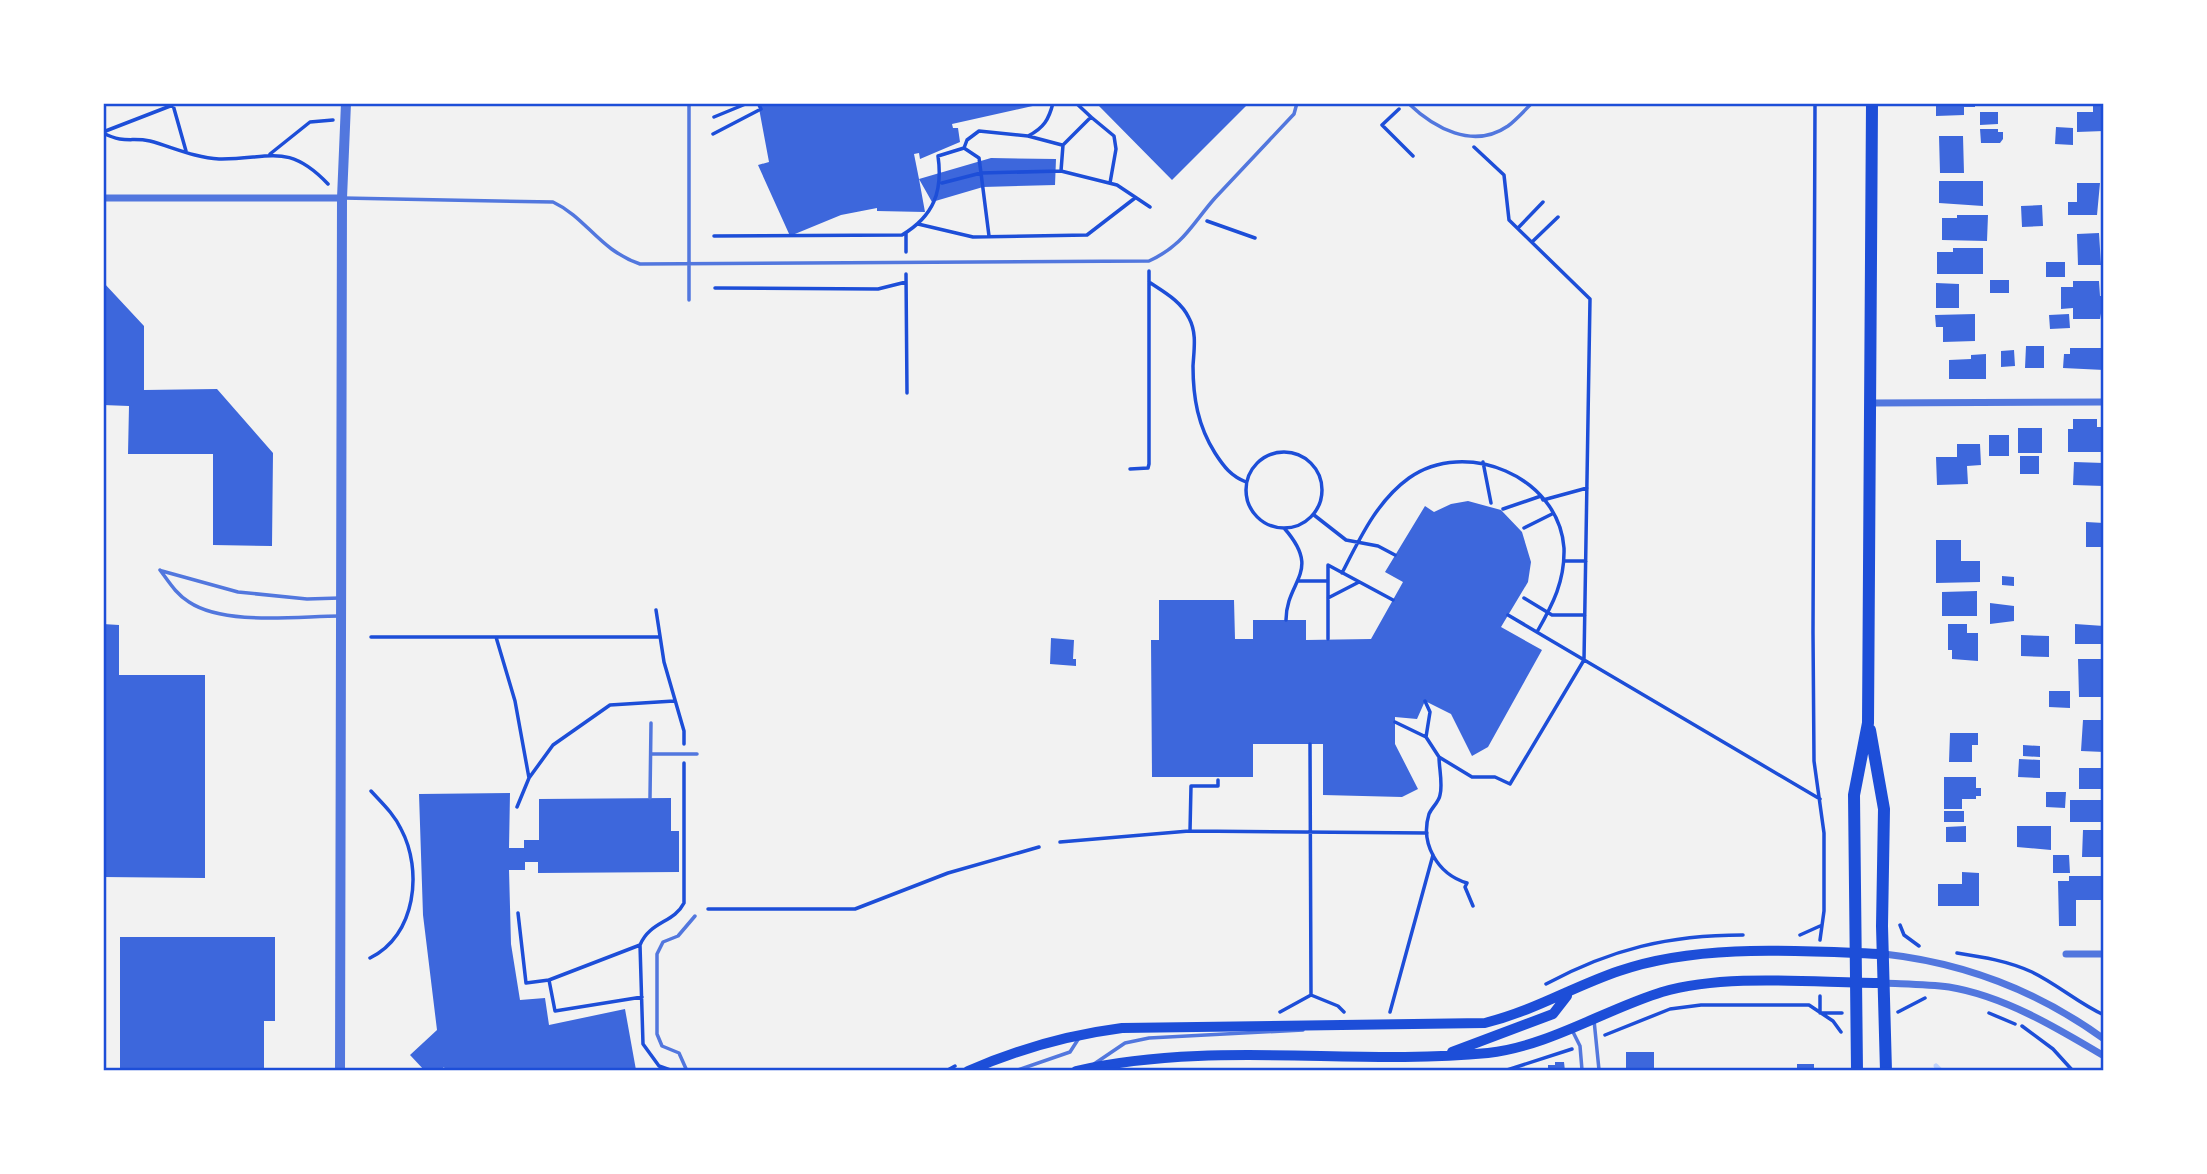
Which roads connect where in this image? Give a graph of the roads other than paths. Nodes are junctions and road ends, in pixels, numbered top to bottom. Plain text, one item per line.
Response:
1 (346, 103) edge
2 (689, 103) edge
3 (1297, 103) edge
4 (1407, 103) edge
5 (1532, 103) edge
6 (1872, 103) edge
7 (103, 198) edge
8 (342, 198) junction
9 (689, 264) junction
10 (689, 299) dead end
11 (2104, 402) edge
12 (1871, 403) junction
13 (342, 598) junction
14 (342, 616) junction
15 (651, 723) dead end
16 (1868, 723) junction
17 (651, 754) junction
18 (697, 754) dead end
19 (650, 798) dead end
20 (695, 916) dead end
21 (1853, 953) junction
22 (1884, 954) junction
23 (2066, 954) dead end
24 (2104, 954) edge
25 (1884, 982) junction
26 (1853, 983) junction
27 (1568, 994) junction
28 (1594, 1019) junction
29 (1325, 1024) junction
30 (1571, 1029) junction
31 (1082, 1034) junction
32 (2104, 1039) edge
33 (1447, 1055) junction
34 (2104, 1056) edge
35 (1091, 1069) edge
36 (1582, 1070) edge
37 (1599, 1070) edge
38 (340, 1071) edge
39 (687, 1071) edge
40 (968, 1071) edge
41 (1015, 1071) edge
42 (1076, 1071) edge
43 (1857, 1071) edge
44 (1886, 1071) edge

1 - 8 street
2 - 9 lane
3 - 9 lane
4 - 5 lane
6 - 12 main road
7 - 8 street
8 - 9 lane
8 - 13 street
9 - 10 lane
11 - 12 street
12 - 16 main road
13 - 14 street
13 - 14 lane
14 - 38 street
15 - 17 lane
16 - 21 main road
16 - 22 main road
17 - 18 lane
17 - 19 lane
20 - 39 lane
21 - 22 main road
21 - 26 main road
21 - 27 main road
22 - 25 main road
22 - 32 street
23 - 24 street
25 - 26 main road
25 - 34 street
25 - 44 main road
26 - 28 main road
26 - 43 main road
27 - 29 main road
27 - 33 main road
28 - 30 main road
28 - 37 lane
29 - 31 main road
29 - 35 lane
30 - 33 main road
30 - 36 lane
31 - 40 main road
31 - 41 lane
33 - 35 main road
35 - 42 main road

